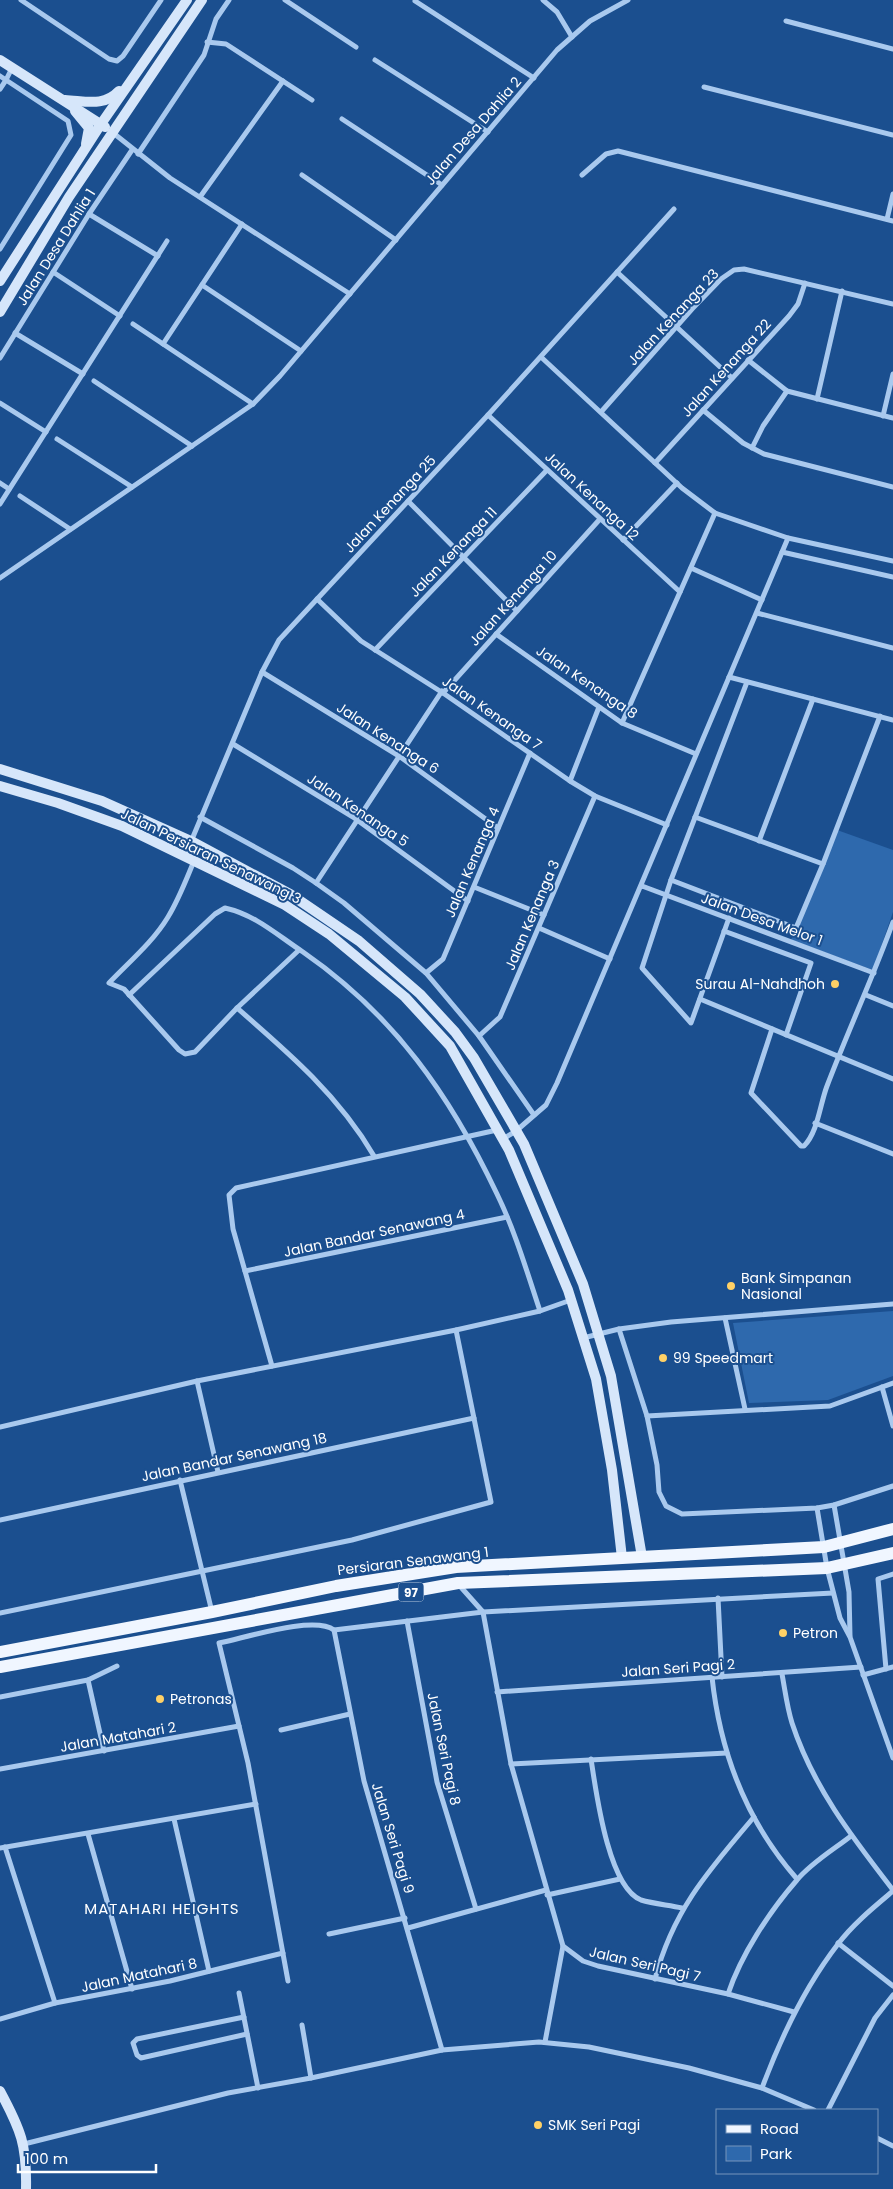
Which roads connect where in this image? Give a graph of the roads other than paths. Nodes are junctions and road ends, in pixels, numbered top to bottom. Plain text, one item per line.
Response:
1 (21, 0) edge
2 (161, 0) edge
3 (187, 0) edge
4 (202, 0) edge
5 (229, 0) edge
6 (285, 0) edge
7 (543, 0) edge
8 (628, 0) edge
9 (414, 1) edge
10 (786, 21) dead end
11 (572, 37) junction
12 (207, 42) junction
13 (356, 47) dead end
14 (893, 49) edge
15 (0, 60) edge
16 (375, 60) dead end
17 (12, 68) junction
18 (136, 74) junction
19 (0, 76) edge
20 (534, 78) junction
21 (6, 80) junction
22 (283, 81) junction
23 (704, 87) dead end
24 (0, 89) edge
25 (64, 100) junction
26 (312, 100) dead end
27 (342, 119) dead end
28 (101, 124) junction
29 (112, 132) junction
30 (488, 132) junction
31 (893, 135) edge
32 (132, 150) junction
33 (84, 153) junction
34 (138, 154) junction
35 (302, 175) dead end
36 (582, 175) dead end
37 (442, 186) junction
38 (893, 194) edge
39 (200, 197) junction
40 (674, 209) dead end
41 (89, 214) junction
42 (887, 219) junction
43 (893, 221) edge
44 (242, 224) junction
45 (396, 240) junction
46 (167, 241) dead end
47 (0, 249) edge
48 (158, 256) junction
49 (53, 272) junction
50 (617, 272) junction
51 (0, 281) edge
52 (805, 283) junction
53 (202, 285) junction
54 (842, 292) junction
55 (350, 294) junction
56 (893, 304) edge
57 (0, 312) edge
58 (120, 316) junction
59 (133, 324) dead end
60 (677, 326) junction
61 (16, 333) junction
62 (163, 344) junction
63 (302, 351) junction
64 (541, 357) junction
65 (0, 358) edge
66 (748, 360) junction
67 (83, 374) junction
68 (893, 374) edge
69 (732, 378) junction
70 (94, 381) dead end
71 (787, 391) junction
72 (817, 399) junction
73 (0, 403) edge
74 (253, 404) junction
75 (703, 410) junction
76 (601, 412) junction
77 (488, 415) junction
78 (883, 416) junction
79 (893, 418) edge
80 (46, 432) junction
81 (57, 439) dead end
82 (192, 446) junction
83 (752, 448) junction
84 (654, 463) junction
85 (547, 470) junction
86 (0, 483) edge
87 (677, 484) junction
88 (132, 487) junction
89 (893, 487) edge
90 (9, 489) junction
91 (20, 496) dead end
92 (408, 502) junction
93 (0, 504) edge
94 (715, 513) junction
95 (600, 519) junction
96 (70, 529) junction
97 (788, 538) junction
98 (623, 540) junction
99 (782, 552) junction
100 (464, 557) junction
101 (893, 561) edge
102 (691, 568) junction
103 (2, 575) edge
104 (893, 577) edge
105 (680, 592) junction
106 (317, 598) junction
107 (762, 600) junction
108 (517, 611) junction
109 (757, 613) junction
110 (496, 634) junction
111 (893, 648) edge
112 (375, 650) junction
113 (262, 672) junction
114 (729, 677) junction
115 (747, 682) junction
116 (443, 692) junction
117 (813, 699) junction
118 (599, 707) junction
119 (880, 716) junction
120 (893, 720) edge
121 (622, 723) junction
122 (232, 744) junction
123 (530, 753) junction
124 (696, 754) junction
125 (399, 756) junction
126 (0, 770) edge
127 (570, 781) junction
128 (0, 786) edge
129 (595, 796) junction
130 (200, 817) junction
131 (695, 817) junction
132 (358, 821) junction
133 (667, 825) junction
134 (498, 828) junction
135 (759, 840) junction
136 (191, 841) junction
137 (190, 858) junction
138 (824, 864) junction
139 (671, 880) junction
140 (316, 884) junction
141 (642, 886) junction
142 (474, 887) junction
143 (666, 895) junction
144 (468, 901) junction
145 (544, 916) junction
146 (728, 918) junction
147 (893, 922) edge
148 (539, 928) junction
149 (724, 931) junction
150 (891, 931) edge
151 (299, 950) junction
152 (610, 959) junction
153 (874, 972) junction
154 (426, 973) junction
155 (129, 995) junction
156 (866, 995) junction
157 (700, 999) junction
158 (893, 1006) edge
159 (237, 1008) junction
160 (772, 1029) junction
161 (786, 1035) junction
162 (480, 1036) junction
163 (838, 1057) junction
164 (893, 1080) edge
165 (534, 1115) junction
166 (816, 1123) junction
167 (516, 1131) junction
168 (500, 1135) junction
169 (467, 1138) junction
170 (893, 1154) edge
171 (374, 1156) junction
172 (507, 1217) junction
173 (245, 1271) junction
174 (572, 1300) junction
175 (893, 1304) edge
176 (540, 1311) junction
177 (725, 1318) junction
178 (619, 1328) junction
179 (456, 1330) junction
180 (598, 1334) junction
181 (583, 1338) junction
182 (272, 1366) junction
183 (198, 1381) junction
184 (893, 1383) edge
185 (882, 1387) junction
186 (744, 1409) junction
187 (646, 1416) junction
188 (474, 1418) junction
189 (893, 1426) edge
190 (0, 1427) edge
191 (218, 1472) junction
192 (180, 1480) junction
193 (893, 1486) edge
194 (834, 1505) junction
195 (817, 1508) junction
196 (0, 1520) edge
197 (893, 1529) edge
198 (840, 1544) junction
199 (824, 1547) junction
200 (893, 1553) edge
201 (642, 1557) junction
202 (622, 1558) junction
203 (844, 1565) junction
204 (827, 1568) junction
205 (203, 1571) junction
206 (893, 1574) edge
207 (458, 1583) junction
208 (833, 1593) junction
209 (718, 1598) junction
210 (0, 1612) edge
211 (212, 1612) junction
212 (483, 1612) junction
213 (407, 1621) junction
214 (334, 1630) junction
215 (850, 1637) junction
216 (0, 1652) edge
217 (117, 1666) dead end
218 (0, 1667) edge
219 (861, 1667) junction
220 (893, 1667) edge
221 (886, 1669) junction
222 (782, 1674) junction
223 (863, 1675) junction
224 (712, 1677) junction
225 (722, 1677) junction
226 (88, 1680) junction
227 (498, 1692) junction
228 (0, 1697) edge
229 (350, 1714) junction
230 (239, 1726) junction
231 (281, 1730) dead end
232 (104, 1750) junction
233 (727, 1753) junction
234 (893, 1758) edge
235 (591, 1759) junction
236 (511, 1764) junction
237 (0, 1769) edge
238 (256, 1804) junction
239 (754, 1817) junction
240 (174, 1819) junction
241 (88, 1834) junction
242 (851, 1836) junction
243 (2, 1847) edge
244 (620, 1879) junction
245 (797, 1879) junction
246 (893, 1890) edge
247 (546, 1893) junction
248 (682, 1908) junction
249 (476, 1909) junction
250 (405, 1918) junction
251 (408, 1928) junction
252 (329, 1934) dead end
253 (838, 1943) junction
254 (563, 1946) junction
255 (283, 1953) junction
256 (209, 1971) junction
257 (655, 1979) junction
258 (288, 1981) dead end
259 (893, 1986) edge
260 (132, 1989) junction
261 (239, 1993) dead end
262 (728, 1994) junction
263 (893, 1995) edge
264 (55, 2003) junction
265 (794, 2012) junction
266 (244, 2017) junction
267 (0, 2019) edge
268 (302, 2026) dead end
269 (247, 2034) junction
270 (545, 2042) junction
271 (442, 2050) junction
272 (311, 2078) junction
273 (258, 2088) junction
274 (762, 2088) junction
275 (0, 2091) edge
276 (812, 2109) edge
277 (829, 2109) edge
278 (878, 2138) edge
279 (24, 2144) junction
280 (893, 2146) edge
281 (26, 2189) edge

1 - 2 street
3 - 18 street
4 - 29 street
5 - 12 street
6 - 13 street
7 - 11 street
8 - 11 street, Jalan Desa Dahlia 2
9 - 20 street
10 - 14 street
11 - 20 street, Jalan Desa Dahlia 2
12 - 22 street
12 - 34 street
15 - 17 street
16 - 30 street
17 - 21 street
17 - 25 street
18 - 25 street
18 - 28 street
19 - 21 street
20 - 30 street, Jalan Desa Dahlia 2
21 - 24 street
21 - 47 street
22 - 26 street
22 - 39 street
23 - 31 street
25 - 28 street
25 - 33 street
27 - 37 street
28 - 29 street
28 - 33 street
29 - 32 street
29 - 57 street
30 - 37 street, Jalan Desa Dahlia 2
32 - 34 street
32 - 41 street, Jalan Desa Dahlia 1
33 - 51 street
34 - 39 street
35 - 45 street
36 - 42 street
37 - 45 street, Jalan Desa Dahlia 2
38 - 42 street
39 - 44 street
40 - 50 street, Jalan Kenanga 25
41 - 48 street
41 - 49 street, Jalan Desa Dahlia 1
42 - 43 street
44 - 53 street
44 - 55 street
45 - 55 street, Jalan Desa Dahlia 2
46 - 48 street
48 - 58 street
49 - 58 street
49 - 61 street, Jalan Desa Dahlia 1
50 - 60 street
50 - 64 street, Jalan Kenanga 25
52 - 54 street, Jalan Kenanga 23
52 - 60 street, Jalan Kenanga 23
52 - 66 street, Jalan Kenanga 22
53 - 62 street
53 - 63 street
54 - 56 street, Jalan Kenanga 23
54 - 72 street
55 - 63 street, Jalan Desa Dahlia 2
58 - 67 street
59 - 62 street
60 - 69 street
60 - 76 street, Jalan Kenanga 23
61 - 65 street, Jalan Desa Dahlia 1
61 - 67 street
62 - 74 street
63 - 74 street, Jalan Desa Dahlia 2
64 - 76 street
64 - 77 street, Jalan Kenanga 25
66 - 69 street, Jalan Kenanga 22
66 - 71 street
67 - 80 street
68 - 78 street
69 - 75 street, Jalan Kenanga 22
70 - 82 street
71 - 72 street
71 - 83 street
72 - 78 street
73 - 80 street
74 - 82 street, Jalan Desa Dahlia 2
75 - 83 street
75 - 84 street, Jalan Kenanga 22
76 - 84 street
77 - 85 street, Jalan Kenanga 12
77 - 92 street, Jalan Kenanga 25
78 - 79 street
80 - 90 street
81 - 88 street
82 - 88 street, Jalan Desa Dahlia 2
83 - 89 street
84 - 87 street
85 - 95 street, Jalan Kenanga 12
85 - 100 street, Jalan Kenanga 11
86 - 90 street
87 - 94 street
87 - 98 street
88 - 96 street, Jalan Desa Dahlia 2
90 - 93 street
91 - 96 street
92 - 100 street
92 - 106 street, Jalan Kenanga 25
94 - 97 street
94 - 102 street
95 - 98 street, Jalan Kenanga 12
95 - 108 street, Jalan Kenanga 10
96 - 103 street, Jalan Desa Dahlia 2
97 - 99 street
97 - 101 street
98 - 105 street, Jalan Kenanga 12
99 - 104 street
99 - 107 street
100 - 108 street
100 - 112 street, Jalan Kenanga 11
102 - 105 street
102 - 107 street
105 - 121 street
106 - 112 street, Jalan Kenanga 7
106 - 113 street, Jalan Kenanga 25
107 - 109 street
108 - 110 street, Jalan Kenanga 10
109 - 111 street
109 - 114 street
110 - 116 street, Jalan Kenanga 10
110 - 118 street, Jalan Kenanga 8
112 - 116 street, Jalan Kenanga 7
113 - 122 street, Jalan Kenanga 25
113 - 125 street, Jalan Kenanga 6
114 - 115 street
114 - 124 street
115 - 117 street
115 - 131 street
116 - 123 street, Jalan Kenanga 7
116 - 125 street, Jalan Kenanga 10
117 - 119 street
117 - 135 street
118 - 121 street, Jalan Kenanga 8
118 - 127 street
119 - 120 street
119 - 138 street
121 - 124 street, Jalan Kenanga 8
122 - 130 street, Jalan Kenanga 25
122 - 132 street, Jalan Kenanga 5
123 - 127 street, Jalan Kenanga 7
123 - 134 street, Jalan Kenanga 4
124 - 133 street
125 - 132 street, Jalan Kenanga 10
125 - 134 street, Jalan Kenanga 6
126 - 136 street, Jalan Persiaran Senawang 3
127 - 129 street, Jalan Kenanga 7
128 - 137 street, Jalan Persiaran Senawang 3
129 - 133 street, Jalan Kenanga 7
129 - 145 street, Jalan Kenanga 3
130 - 136 street, Jalan Kenanga 25
130 - 140 street
131 - 135 street
131 - 139 street
132 - 140 street, Jalan Kenanga 10
132 - 144 street, Jalan Kenanga 5
133 - 141 street
134 - 142 street, Jalan Kenanga 4
135 - 138 street
136 - 137 street, Jalan Kenanga 25
136 - 167 street, Jalan Persiaran Senawang 3
137 - 155 street, Jalan Kenanga 25
137 - 168 street, Jalan Persiaran Senawang 3
138 - 139 street
139 - 143 street
140 - 154 street
141 - 143 street, Jalan Desa Melor 1
141 - 152 street
142 - 144 street, Jalan Kenanga 4
142 - 145 street
143 - 146 street, Jalan Desa Melor 1
143 - 157 street
144 - 154 street, Jalan Kenanga 4
145 - 148 street, Jalan Kenanga 3
146 - 149 street
146 - 153 street, Jalan Desa Melor 1
147 - 150 street
148 - 152 street
148 - 162 street, Jalan Kenanga 3
149 - 157 street
149 - 161 street
150 - 153 street
151 - 155 street
151 - 159 street
151 - 169 street
152 - 165 street
153 - 156 street
154 - 162 street
155 - 159 street
156 - 158 street
156 - 163 street
157 - 160 street
159 - 171 street
160 - 161 street
160 - 166 street
161 - 163 street
162 - 165 street
163 - 164 street
163 - 166 street
165 - 167 street
166 - 170 street
167 - 168 street
167 - 180 street, Jalan Persiaran Senawang 3
168 - 169 street
168 - 174 street, Jalan Persiaran Senawang 3
169 - 171 street
169 - 172 street
171 - 173 street
172 - 173 street, Jalan Bandar Senawang 4
172 - 176 street
173 - 182 street
174 - 176 street
174 - 181 street, Jalan Persiaran Senawang 3
175 - 177 street
176 - 179 street
177 - 178 street
177 - 186 street
178 - 180 street
178 - 187 street
179 - 182 street
179 - 188 street
180 - 181 street
180 - 201 street, Jalan Persiaran Senawang 3
181 - 202 street, Jalan Persiaran Senawang 3
182 - 183 street
183 - 190 street
183 - 191 street
184 - 185 street
185 - 186 street
185 - 189 street
186 - 187 street
187 - 195 street
188 - 191 street, Jalan Bandar Senawang 18
188 - 205 street
191 - 192 street, Jalan Bandar Senawang 18
192 - 196 street, Jalan Bandar Senawang 18
192 - 205 street
193 - 194 street
194 - 195 street
194 - 198 street
195 - 199 street
197 - 198 main road, Persiaran Senawang 1 / 97
198 - 199 main road, Persiaran Senawang 1 / 97
198 - 203 street
199 - 201 main road, Persiaran Senawang 1 / 97
199 - 204 street
200 - 203 main road, Persiaran Senawang 1 / 97
201 - 202 main road, Persiaran Senawang 1 / 97
202 - 211 main road, Persiaran Senawang 1 / 97
203 - 204 main road, Persiaran Senawang 1 / 97
203 - 215 street
204 - 207 main road, Persiaran Senawang 1 / 97
204 - 208 street
205 - 210 street
205 - 211 street
206 - 221 street
207 - 212 street
207 - 218 main road, Persiaran Senawang 1 / 97
208 - 209 street
208 - 215 street
209 - 212 street
209 - 225 street
211 - 216 main road, Persiaran Senawang 1 / 97
212 - 213 street
212 - 227 street
213 - 214 street
213 - 249 street, Jalan Seri Pagi 8
214 - 229 street, Jalan Seri Pagi 9
214 - 230 street
215 - 219 street
217 - 226 street
219 - 222 street, Jalan Seri Pagi 2
219 - 223 street
220 - 221 street
221 - 223 street
222 - 225 street, Jalan Seri Pagi 2
222 - 242 street
223 - 234 street
224 - 225 street, Jalan Seri Pagi 2
224 - 227 street, Jalan Seri Pagi 2
224 - 233 street
226 - 228 street
226 - 232 street
227 - 236 street
229 - 231 street
229 - 250 street, Jalan Seri Pagi 9
230 - 232 street, Jalan Matahari 2
230 - 238 street
232 - 237 street, Jalan Matahari 2
233 - 235 street
233 - 239 street
235 - 236 street
235 - 244 street
236 - 247 street
238 - 240 street
238 - 255 street
239 - 245 street
239 - 248 street
240 - 241 street
240 - 256 street
241 - 243 street
241 - 260 street
242 - 245 street
242 - 246 street
243 - 264 street
244 - 247 street
244 - 248 street
245 - 262 street
246 - 253 street
247 - 249 street
247 - 254 street
248 - 257 street
249 - 251 street
250 - 251 street, Jalan Seri Pagi 9
250 - 252 street
251 - 271 street, Jalan Seri Pagi 9
253 - 259 street
253 - 265 street
254 - 257 street, Jalan Seri Pagi 7
254 - 270 street
255 - 256 street, Jalan Matahari 8
255 - 258 street
256 - 260 street, Jalan Matahari 8
257 - 262 street, Jalan Seri Pagi 7
260 - 264 street, Jalan Matahari 8
261 - 266 street
262 - 265 street, Jalan Seri Pagi 7
263 - 277 street
264 - 267 street, Jalan Matahari 8
265 - 274 street
266 - 269 street
266 - 269 street
268 - 272 street
269 - 273 street
270 - 271 street
270 - 274 street
271 - 272 street
272 - 273 street
273 - 279 street
274 - 276 street
275 - 279 street
278 - 280 street
279 - 281 street

